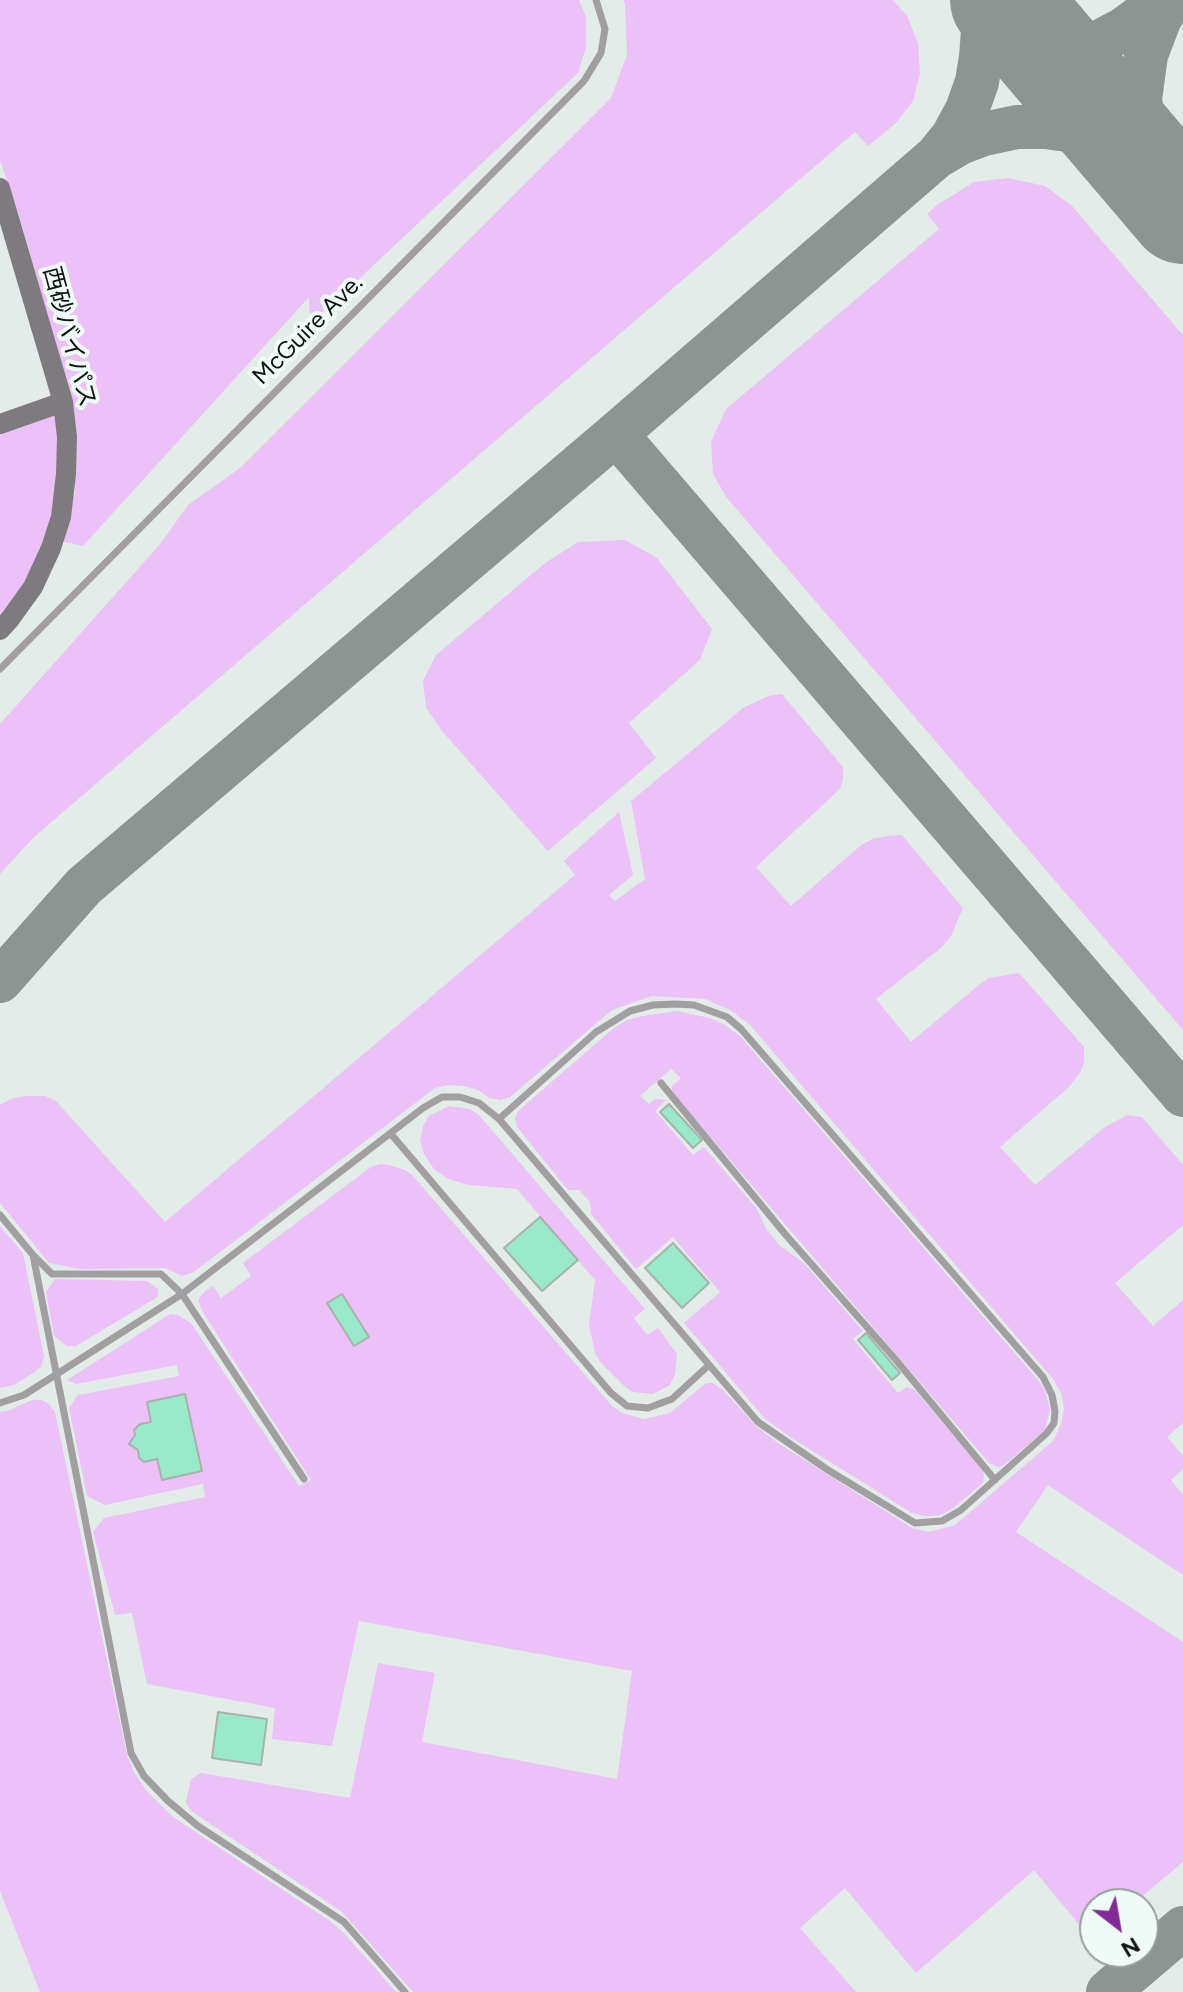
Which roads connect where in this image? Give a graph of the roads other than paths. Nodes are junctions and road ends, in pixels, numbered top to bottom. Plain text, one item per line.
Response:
1 (596, 0) edge
2 (0, 188) edge
3 (63, 402) junction
4 (0, 424) edge
5 (0, 630) edge
6 (0, 669) edge
7 (661, 1083) dead end
8 (499, 1119) junction
9 (391, 1134) junction
10 (0, 1215) edge
11 (33, 1255) junction
12 (182, 1294) junction
13 (709, 1365) junction
14 (56, 1373) junction
15 (0, 1403) edge
16 (304, 1479) dead end
17 (995, 1480) junction
18 (405, 1992) edge

1 - 6 lane, McGuire Ave.
2 - 3 street, 西砂バイパス
3 - 4 street
3 - 5 street, 西砂バイパス
7 - 17 lane
8 - 9 lane
8 - 13 lane
8 - 17 lane
9 - 12 lane
9 - 13 lane
10 - 11 lane
11 - 12 lane
11 - 14 lane
12 - 14 lane
12 - 16 lane
13 - 17 lane
14 - 15 lane
14 - 18 lane

